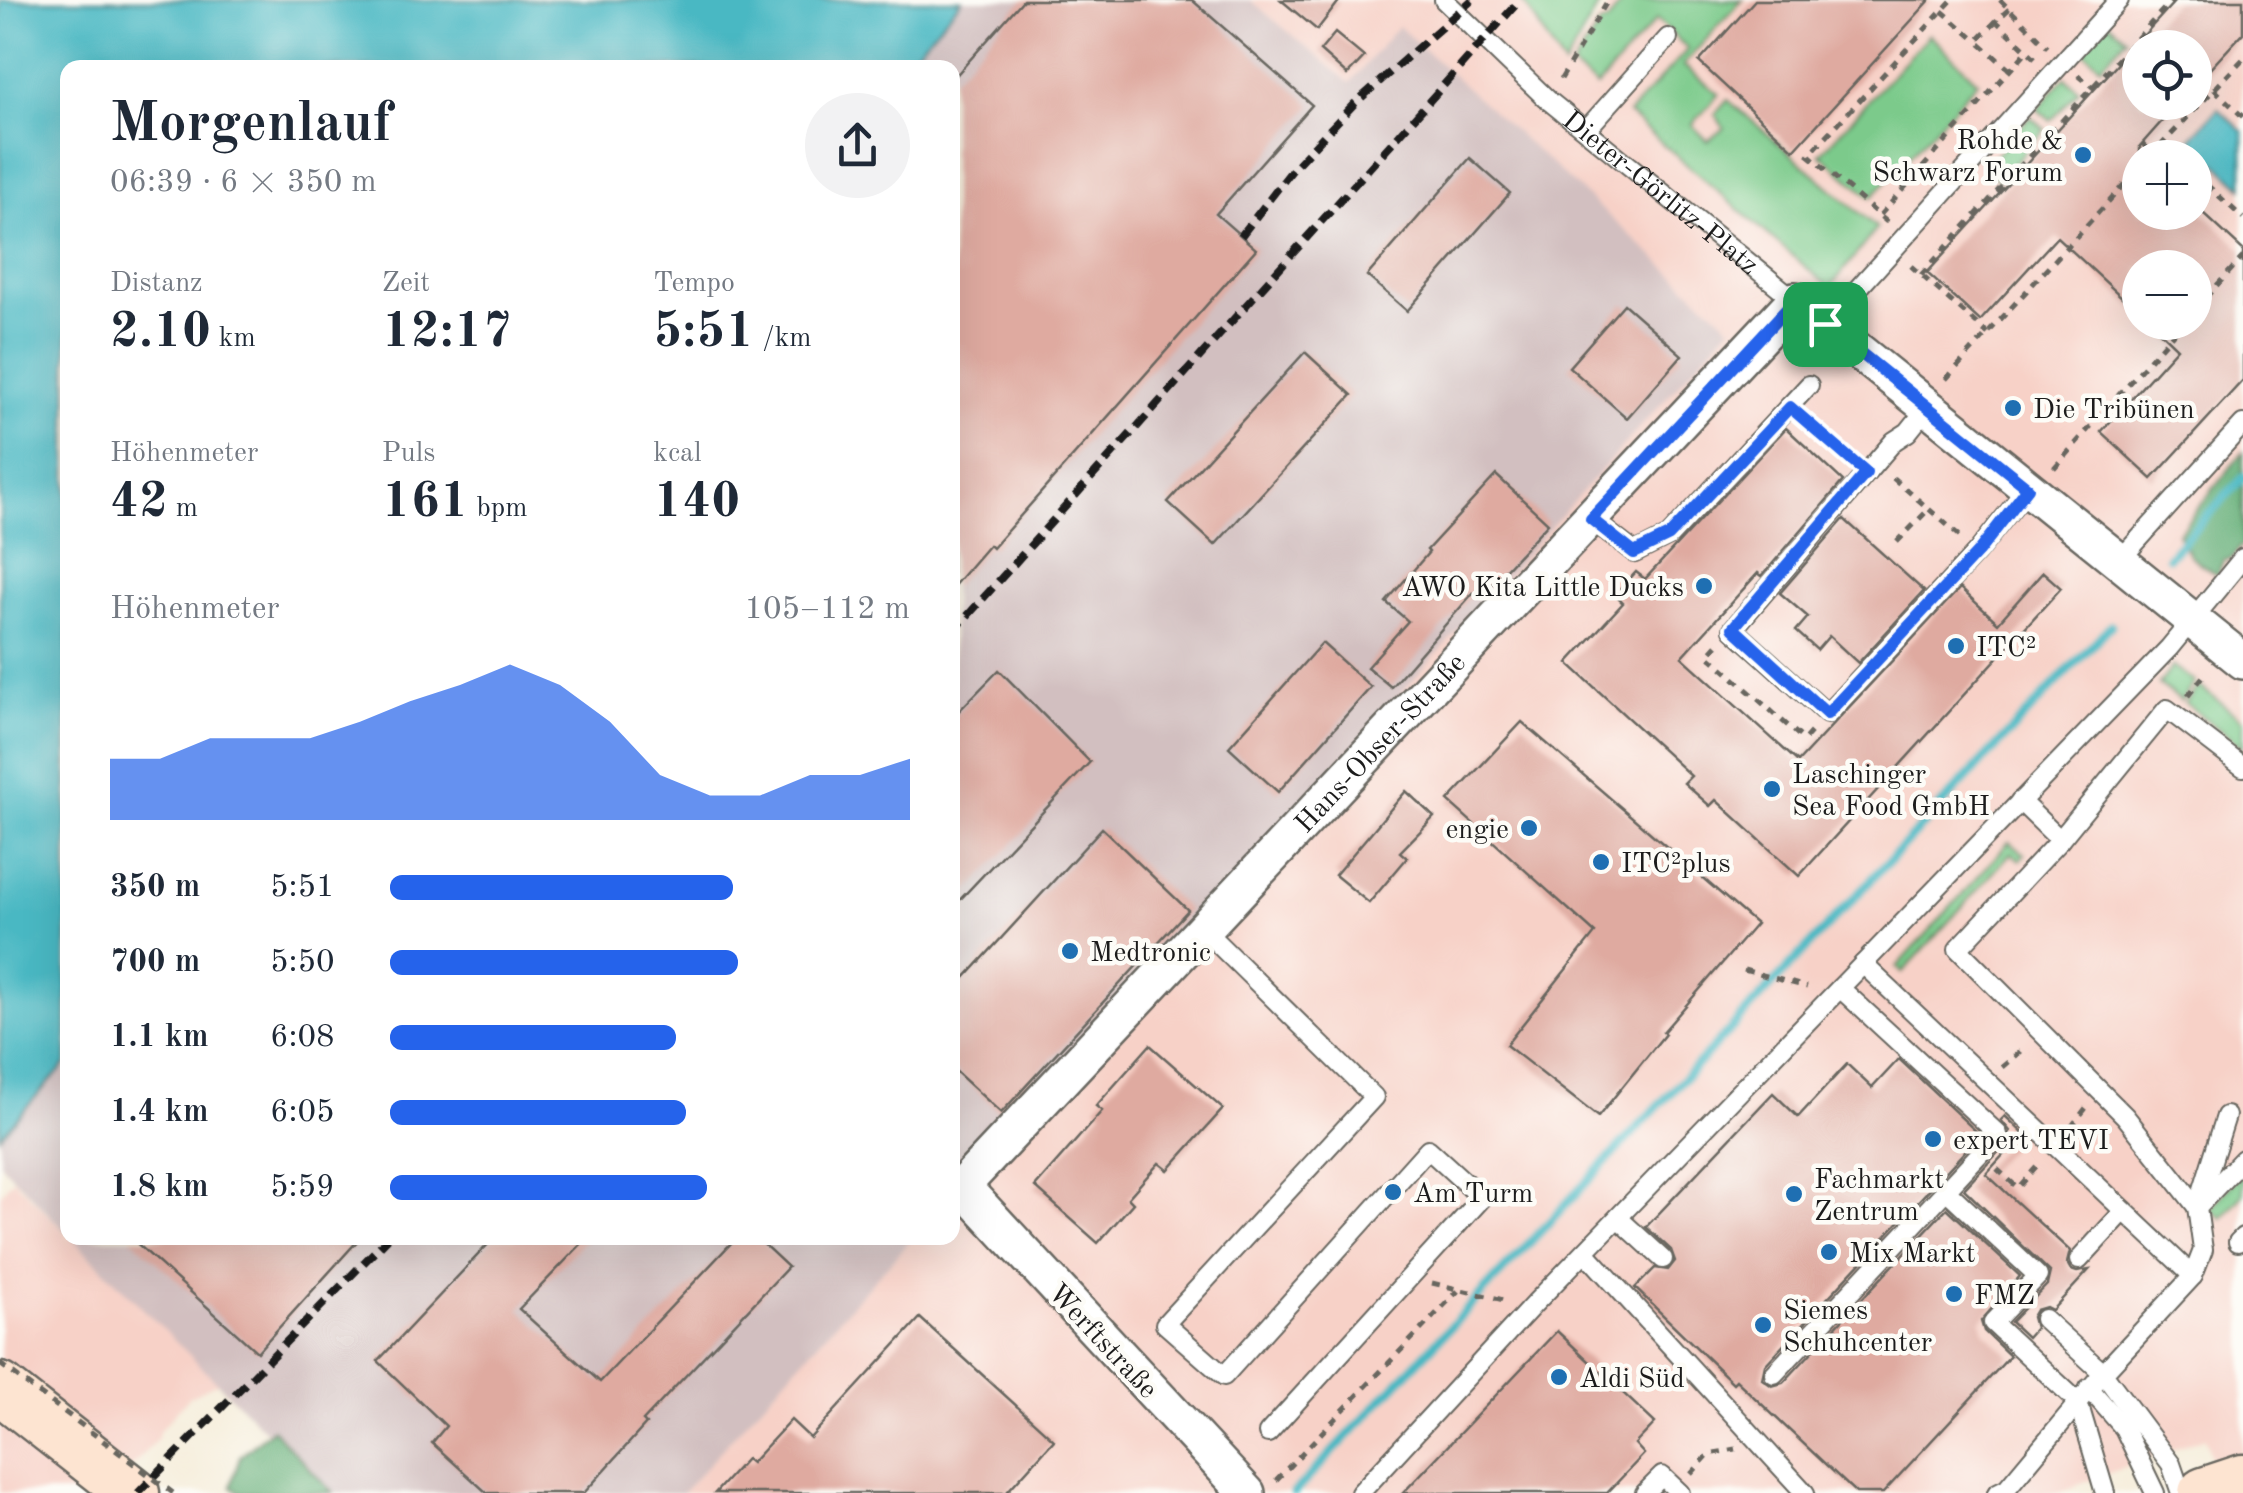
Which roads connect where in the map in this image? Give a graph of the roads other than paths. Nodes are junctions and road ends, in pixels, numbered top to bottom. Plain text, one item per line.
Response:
1 (1444, 0) edge
2 (2119, 0) edge
3 (1668, 38) dead end
4 (1586, 130) junction
5 (1795, 300) junction
6 (1825, 324) junction
7 (1810, 385) dead end
8 (1935, 396) junction
9 (2243, 424) edge
10 (2038, 481) junction
11 (1591, 519) junction
12 (2243, 558) edge
13 (2119, 561) junction
14 (2192, 621) junction
15 (2243, 661) edge
16 (2243, 767) edge
17 (2020, 801) junction
18 (2060, 840) junction
19 (1204, 930) junction
20 (1863, 964) junction
21 (1840, 988) junction
22 (2226, 1116) dead end
23 (2243, 1159) edge
24 (960, 1178) edge
25 (960, 1184) edge
26 (1946, 1190) junction
27 (2197, 1207) junction
28 (2124, 1211) junction
29 (1618, 1218) junction
30 (1585, 1252) junction
31 (1663, 1259) dead end
32 (2079, 1260) dead end
33 (2193, 1276) junction
34 (2044, 1319) dead end
35 (2102, 1373) junction
36 (1774, 1374) dead end
37 (0, 1388) edge
38 (2083, 1395) junction
39 (1268, 1433) dead end
40 (2243, 1480) edge
41 (1257, 1491) edge
42 (134, 1493) edge
43 (1360, 1493) edge
44 (1645, 1493) edge
45 (1680, 1493) edge
46 (1805, 1493) edge
47 (1997, 1493) edge
48 (2105, 1493) edge
49 (2155, 1493) edge
50 (2180, 1493) edge
51 (2204, 1493) edge

1 - 4 lane, Dieter-Görlitz-Platz
2 - 6 lane
3 - 4 lane
4 - 5 lane, Dieter-Görlitz-Platz
5 - 6 street, Dieter-Görlitz-Platz
5 - 11 street, Hans-Obser-Straße
6 - 8 street, Dieter-Görlitz-Platz
7 - 11 lane
8 - 10 street, Dieter-Görlitz-Platz
8 - 10 lane
9 - 13 lane
10 - 13 street, Dieter-Görlitz-Platz
11 - 19 street, Hans-Obser-Straße
12 - 14 lane
13 - 14 street, Dieter-Görlitz-Platz
14 - 15 street, Dieter-Görlitz-Platz
14 - 17 lane
16 - 18 lane
17 - 18 lane
17 - 20 lane
18 - 27 lane
19 - 24 street, Hans-Obser-Straße
19 - 39 lane
20 - 21 lane
20 - 28 lane
21 - 26 lane
21 - 29 lane
22 - 27 lane
23 - 27 lane
25 - 41 street, Werftstraße
26 - 36 lane
26 - 38 lane
27 - 33 lane
28 - 32 lane
28 - 33 lane
29 - 30 lane
29 - 31 lane
30 - 43 lane
30 - 46 lane
33 - 35 lane
34 - 35 lane
35 - 38 lane
35 - 50 lane
37 - 42 main road
38 - 47 lane
38 - 48 lane
38 - 49 lane
40 - 51 main road
44 - 45 lane

